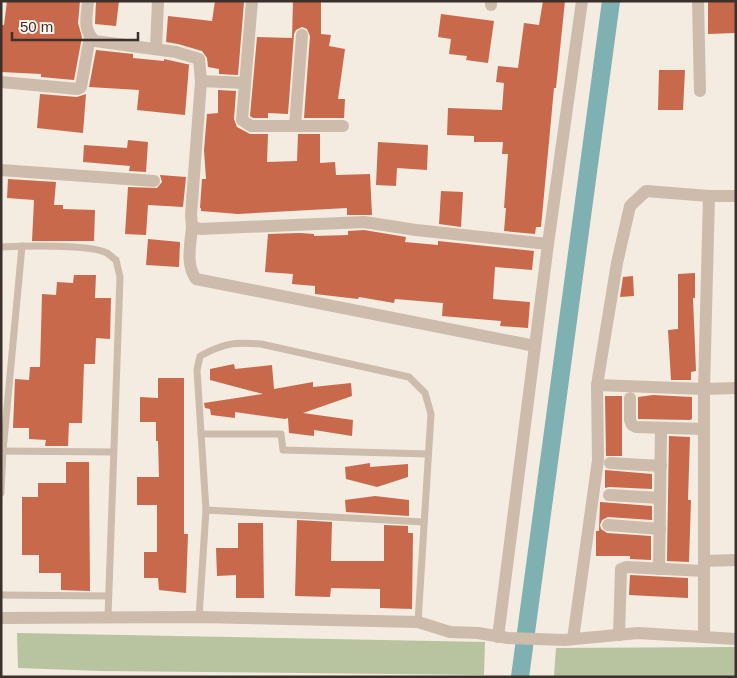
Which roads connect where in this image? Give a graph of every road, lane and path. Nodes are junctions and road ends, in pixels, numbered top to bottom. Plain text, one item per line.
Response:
1 (88, 1) edge
2 (158, 1) edge
3 (252, 1) edge
4 (582, 1) edge
5 (698, 1) edge
6 (302, 35) dead end
7 (90, 36) junction
8 (156, 49) junction
9 (201, 81) junction
10 (1, 82) edge
11 (245, 83) junction
12 (700, 91) dead end
13 (295, 126) junction
14 (343, 126) dead end
15 (1, 170) edge
16 (154, 180) dead end
17 (708, 196) junction
18 (736, 196) edge
19 (192, 226) junction
20 (548, 244) junction
21 (1, 246) edge
22 (22, 246) junction
23 (535, 346) junction
24 (597, 385) junction
25 (736, 388) edge
26 (704, 389) junction
27 (630, 398) dead end
28 (661, 429) junction
29 (703, 429) junction
30 (201, 434) junction
31 (2, 451) edge
32 (113, 452) junction
33 (428, 454) junction
34 (610, 463) dead end
35 (661, 466) junction
36 (1, 493) edge
37 (609, 495) dead end
38 (660, 498) junction
39 (206, 510) junction
40 (424, 522) junction
41 (608, 525) dead end
42 (660, 529) junction
43 (736, 560) edge
44 (704, 566) junction
45 (659, 568) junction
46 (1, 595) edge
47 (108, 596) junction
48 (108, 617) junction
49 (199, 617) junction
50 (1, 618) edge
51 (418, 622) junction
52 (619, 635) junction
53 (704, 637) junction
54 (503, 638) junction
55 (569, 639) junction
56 (736, 639) edge

1 - 7 street
2 - 8 street
3 - 11 street
4 - 20 street
5 - 12 street
6 - 13 street
7 - 8 street
7 - 10 street
8 - 9 street
9 - 11 street
9 - 19 street
11 - 13 street
13 - 14 street
15 - 16 street
17 - 18 street
17 - 24 street
17 - 26 street
19 - 20 street
19 - 23 street
20 - 23 street
21 - 22 lane
22 - 31 lane
22 - 32 lane
23 - 54 street
24 - 26 street
24 - 55 street
25 - 26 street
26 - 29 street
27 - 28 street
28 - 29 street
28 - 35 street
29 - 44 street
30 - 33 lane
30 - 33 lane
30 - 39 lane
31 - 32 lane
31 - 36 lane
32 - 47 lane
33 - 40 lane
34 - 35 street
35 - 38 street
37 - 38 street
38 - 42 street
39 - 40 lane
39 - 49 lane
40 - 51 lane
41 - 42 street
42 - 45 street
43 - 44 street
44 - 45 street
44 - 53 street
45 - 52 street
46 - 47 lane
47 - 48 lane
48 - 49 street
48 - 50 street
49 - 51 street
51 - 54 street
52 - 53 street
52 - 55 street
53 - 56 street
54 - 55 street

